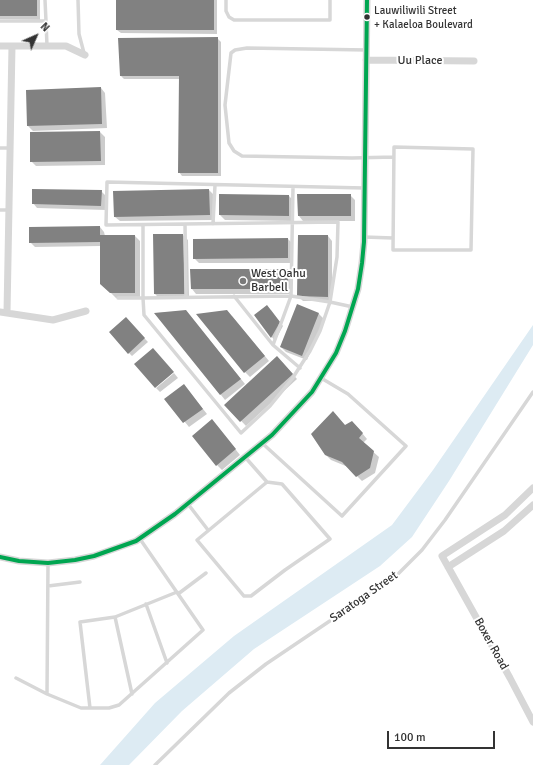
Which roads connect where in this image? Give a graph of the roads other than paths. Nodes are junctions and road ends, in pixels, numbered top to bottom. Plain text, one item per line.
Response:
1 (45, 0) edge
2 (78, 0) edge
3 (226, 0) edge
4 (330, 0) edge
5 (367, 0) edge
6 (0, 21) edge
7 (46, 21) junction
8 (0, 46) edge
9 (12, 46) junction
10 (47, 46) junction
11 (366, 50) junction
12 (84, 54) joint
13 (366, 60) junction
14 (474, 61) dead end
15 (0, 148) edge
16 (9, 148) junction
17 (394, 157) junction
18 (365, 158) junction
19 (214, 185) junction
20 (293, 187) junction
21 (365, 188) junction
22 (0, 210) edge
23 (9, 210) junction
24 (292, 222) junction
25 (185, 224) junction
26 (213, 224) junction
27 (143, 225) junction
28 (364, 237) junction
29 (393, 238) junction
30 (234, 296) junction
31 (291, 296) junction
32 (186, 297) junction
33 (118, 298) dead end
34 (143, 298) junction
35 (330, 302) junction
36 (353, 307) junction
37 (86, 311) dead end
38 (3, 312) edge
39 (273, 345) junction
40 (300, 368) junction
41 (321, 378) junction
42 (533, 392) edge
43 (262, 443) junction
44 (245, 458) junction
45 (267, 482) junction
46 (533, 488) edge
47 (188, 504) junction
48 (533, 505) edge
49 (208, 530) junction
50 (140, 539) junction
51 (0, 557) edge
52 (48, 563) junction
53 (448, 567) junction
54 (206, 573) dead end
55 (80, 582) dead end
56 (48, 586) junction
57 (178, 593) junction
58 (146, 604) junction
59 (115, 617) junction
60 (167, 663) junction
61 (16, 678) dead end
62 (47, 694) junction
63 (132, 694) junction
64 (90, 708) junction
65 (533, 722) edge
66 (155, 765) edge

1 - 7 lane
2 - 12 lane
3 - 4 lane
5 - 11 street
6 - 7 lane
7 - 10 lane
8 - 9 street
9 - 10 street
9 - 16 street
10 - 12 street
11 - 13 street
11 - 18 lane
13 - 14 street, Uu Place
13 - 18 street
15 - 16 lane
16 - 23 street
17 - 18 lane
17 - 29 lane
17 - 29 lane
18 - 21 street
19 - 20 lane
19 - 26 lane
19 - 27 lane
20 - 21 lane
20 - 24 lane
21 - 28 street
22 - 23 lane
23 - 38 street
24 - 26 lane
24 - 31 lane
24 - 35 lane
25 - 26 lane
25 - 27 lane
25 - 32 lane
27 - 34 lane
28 - 29 lane
28 - 36 street
30 - 31 lane
30 - 32 lane
30 - 39 lane
31 - 35 lane
31 - 39 lane
32 - 34 lane
33 - 34 lane
34 - 40 lane
35 - 36 lane
35 - 40 lane
36 - 41 street
37 - 38 street
39 - 40 lane
41 - 43 street
41 - 43 lane
42 - 66 lane, Saratoga Street
43 - 44 street
44 - 45 lane
44 - 47 street
45 - 49 lane
45 - 49 lane
46 - 53 street, Boxer Road
47 - 49 lane
47 - 50 street
48 - 53 street
50 - 52 street
50 - 57 lane
51 - 52 street
52 - 56 lane
53 - 65 street, Boxer Road
54 - 57 lane
55 - 56 lane
56 - 62 lane
57 - 58 lane
57 - 60 lane
58 - 59 lane
58 - 60 lane
59 - 63 lane
59 - 64 lane
60 - 63 lane
61 - 62 lane
62 - 64 lane
63 - 64 lane

